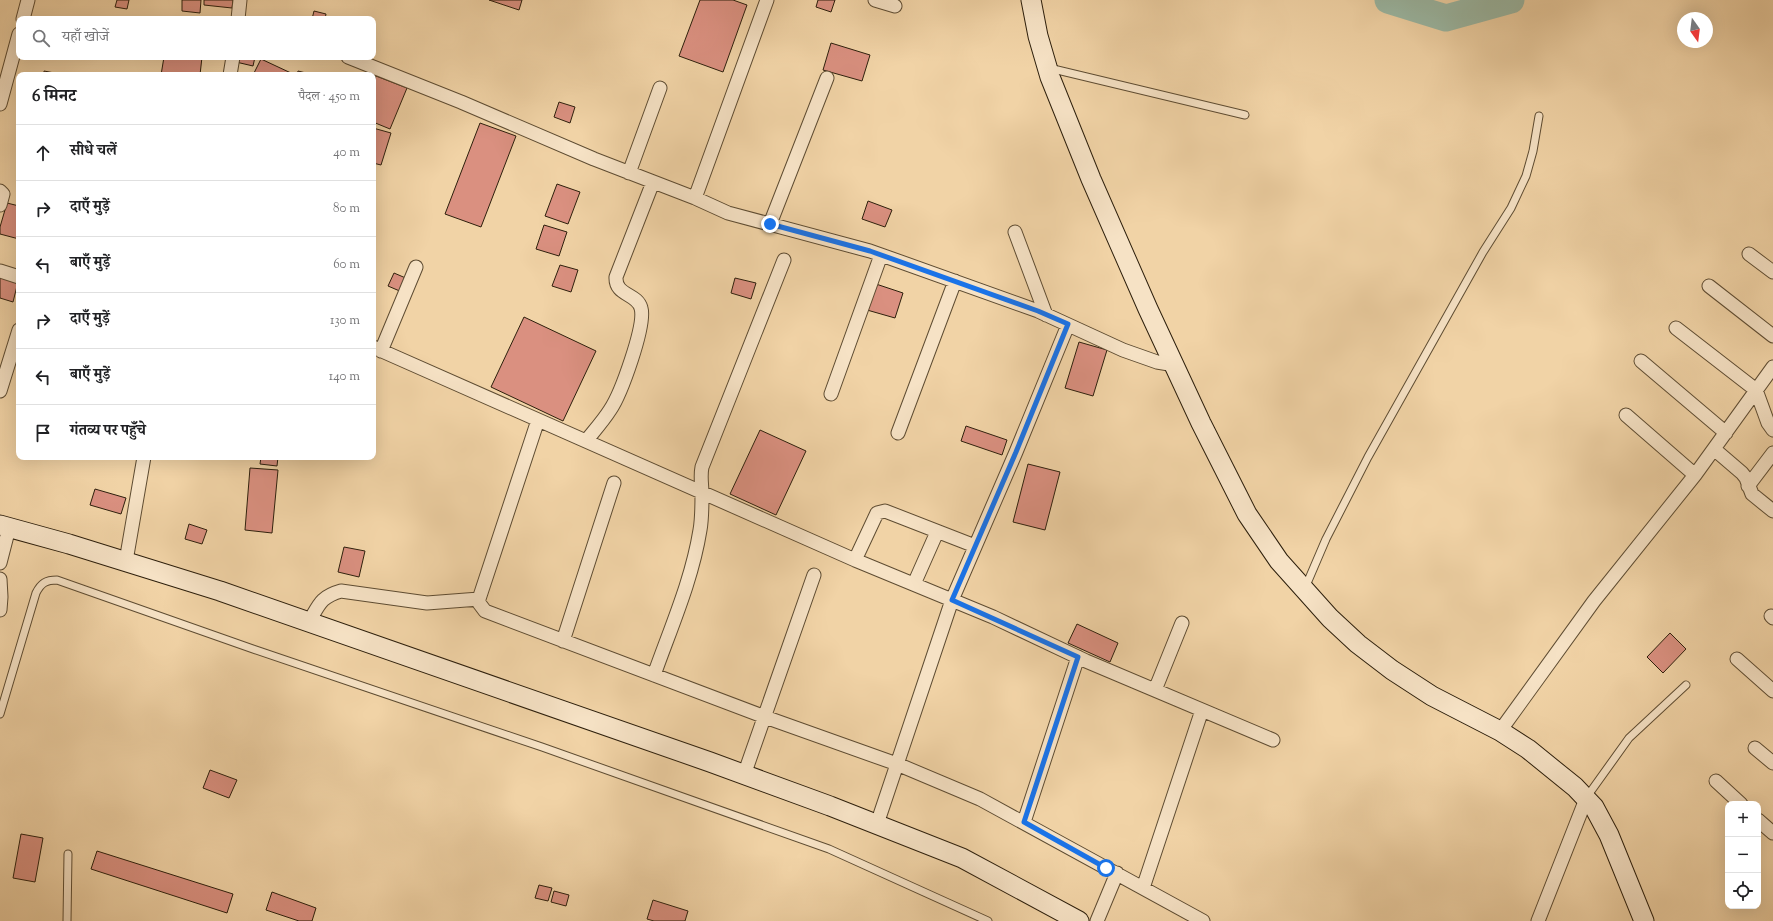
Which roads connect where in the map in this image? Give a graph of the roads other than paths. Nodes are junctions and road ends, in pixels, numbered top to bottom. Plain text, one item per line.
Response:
1 (28, 0) edge
2 (240, 0) edge
3 (767, 0) edge
4 (875, 0) edge
5 (1031, 0) edge
6 (895, 6) dead end
7 (24, 16) edge
8 (240, 16) edge
9 (16, 45) edge
10 (232, 60) edge
11 (355, 60) edge
12 (1047, 67) junction
13 (230, 72) edge
14 (827, 78) dead end
15 (660, 88) dead end
16 (0, 104) edge
17 (1245, 115) dead end
18 (1539, 116) dead end
19 (630, 173) junction
20 (653, 182) junction
21 (0, 191) edge
22 (695, 198) junction
23 (0, 205) edge
24 (770, 224) junction
25 (1015, 232) dead end
26 (1749, 254) dead end
27 (881, 255) junction
28 (784, 260) dead end
29 (416, 267) dead end
30 (0, 271) edge
31 (1773, 272) edge
32 (16, 275) edge
33 (955, 281) junction
34 (1709, 286) dead end
35 (1046, 315) junction
36 (1068, 324) junction
37 (1676, 328) dead end
38 (1773, 336) edge
39 (16, 339) edge
40 (377, 349) edge
41 (1641, 361) dead end
42 (1175, 365) junction
43 (1773, 367) edge
44 (0, 390) edge
45 (1756, 390) junction
46 (831, 394) dead end
47 (1626, 415) dead end
48 (538, 420) junction
49 (1773, 430) edge
50 (1726, 432) junction
51 (898, 433) dead end
52 (586, 441) junction
53 (1714, 449) junction
54 (1773, 453) edge
55 (143, 460) edge
56 (1695, 475) junction
57 (614, 483) dead end
58 (1748, 486) junction
59 (702, 492) junction
60 (1773, 511) edge
61 (4, 527) edge
62 (937, 532) junction
63 (975, 546) junction
64 (856, 560) junction
65 (126, 561) junction
66 (0, 563) edge
67 (814, 575) dead end
68 (0, 579) edge
69 (914, 584) junction
70 (1304, 589) junction
71 (479, 599) junction
72 (952, 600) junction
73 (0, 610) edge
74 (308, 622) junction
75 (1182, 623) dead end
76 (563, 641) junction
77 (1078, 657) junction
78 (1737, 659) dead end
79 (654, 675) junction
80 (1686, 685) dead end
81 (1156, 690) junction
82 (1773, 692) edge
83 (1202, 710) junction
84 (0, 714) edge
85 (765, 717) junction
86 (1500, 731) junction
87 (1273, 740) dead end
88 (1755, 748) dead end
89 (1773, 763) edge
90 (897, 764) junction
91 (744, 775) junction
92 (1716, 781) dead end
93 (1586, 799) junction
94 (1738, 801) edge
95 (1024, 822) junction
96 (1761, 823) edge
97 (877, 824) junction
98 (1773, 834) edge
99 (68, 854) dead end
100 (1117, 873) junction
101 (1142, 888) junction
102 (67, 921) edge
103 (988, 921) edge
104 (1079, 921) edge
105 (1097, 921) edge
106 (1203, 921) edge
107 (1538, 921) edge
108 (1644, 921) edge

1 - 7 street
2 - 8 street
3 - 22 street
4 - 6 street
5 - 12 street
9 - 16 street
10 - 13 street
11 - 19 street
12 - 17 lane
12 - 42 street
14 - 24 street
15 - 19 street
18 - 70 lane
19 - 20 street
20 - 22 street
20 - 52 street
21 - 23 street
22 - 24 street
24 - 27 street
25 - 35 street
26 - 31 street
27 - 33 street
27 - 46 street
28 - 59 street
29 - 40 street
30 - 32 street
33 - 35 street
33 - 51 street
34 - 38 street
35 - 36 street
36 - 42 street
36 - 63 street
37 - 45 street
39 - 44 street
40 - 48 street
41 - 50 street
42 - 70 street
43 - 45 street
45 - 49 street
45 - 50 street
47 - 56 street
48 - 52 street
48 - 71 street
50 - 53 street
52 - 59 street
53 - 56 street
53 - 58 street
54 - 58 street
55 - 65 street
56 - 86 street
57 - 76 street
58 - 60 street
59 - 64 street
59 - 79 street
61 - 65 street
61 - 66 street
62 - 63 street
62 - 64 street
62 - 69 street
63 - 72 street
64 - 69 street
65 - 74 street
67 - 85 street
68 - 73 street
69 - 72 street
70 - 86 street
71 - 74 street
71 - 76 street
72 - 77 street
72 - 90 street
74 - 91 street
75 - 81 street
76 - 79 street
77 - 81 street
77 - 95 street
78 - 82 street
79 - 85 street
80 - 93 lane
81 - 83 street
83 - 87 street
83 - 101 street
84 - 103 lane
85 - 90 street
85 - 91 street
86 - 93 street
88 - 89 street
90 - 95 street
90 - 97 street
91 - 97 street
92 - 94 street
93 - 107 street
93 - 108 street
95 - 100 street
96 - 98 street
97 - 104 street
99 - 102 lane
100 - 101 street
100 - 105 street
101 - 106 street

